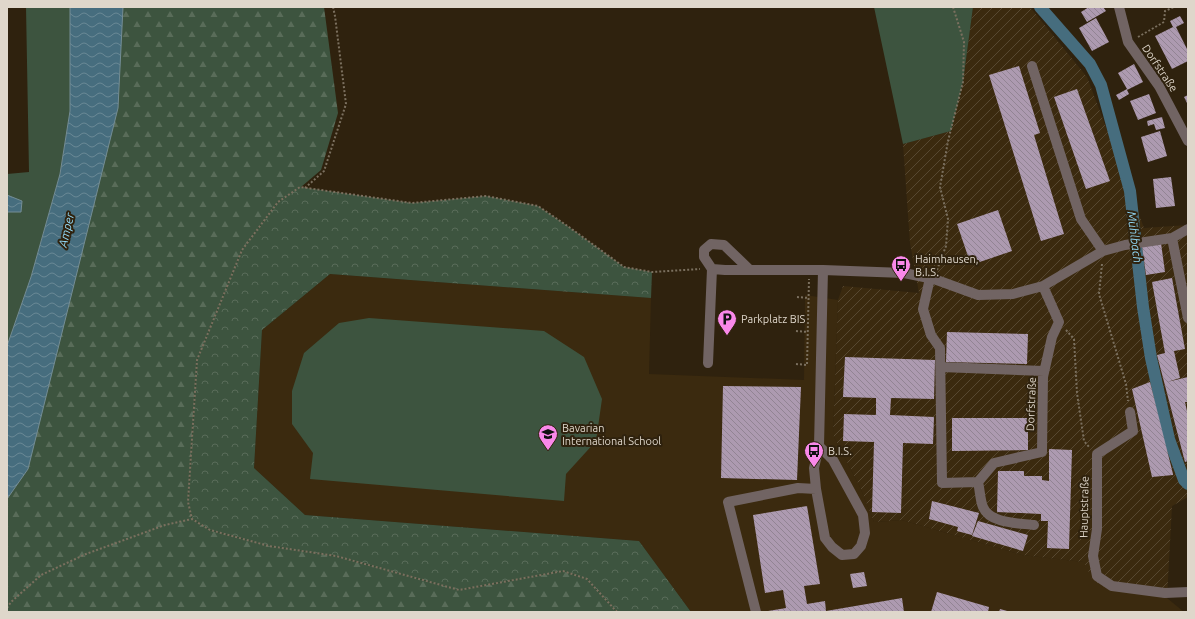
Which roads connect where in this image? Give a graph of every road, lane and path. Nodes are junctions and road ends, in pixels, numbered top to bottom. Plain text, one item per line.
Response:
1 (332, 7) edge
2 (953, 7) edge
3 (1119, 7) edge
4 (1174, 7) edge
5 (1128, 42) junction
6 (1032, 66) dead end
7 (1188, 141) edge
8 (305, 188) junction
9 (1188, 229) edge
10 (1172, 238) junction
11 (1103, 251) junction
12 (712, 269) junction
13 (750, 270) junction
14 (810, 270) junction
15 (823, 270) junction
16 (932, 278) junction
17 (1043, 286) junction
18 (797, 298) dead end
19 (809, 298) junction
20 (1188, 318) edge
21 (1058, 322) junction
22 (796, 331) dead end
23 (808, 332) junction
24 (708, 363) dead end
25 (796, 364) dead end
26 (941, 367) junction
27 (1044, 371) junction
28 (1130, 412) joint
29 (819, 446) junction
30 (1096, 454) junction
31 (978, 482) junction
32 (816, 489) junction
33 (192, 519) junction
34 (1034, 525) dead end
35 (1188, 592) edge
36 (7, 608) edge
37 (617, 612) edge
38 (756, 612) edge

1 - 8 path
2 - 16 path
3 - 5 street, Dorfstraße
4 - 5 path
5 - 7 street, Dorfstraße
6 - 11 street
8 - 12 path
8 - 33 path
9 - 10 street
10 - 11 street
10 - 20 street
11 - 17 street
11 - 28 path
12 - 13 street
12 - 13 street
12 - 24 street
13 - 14 street
14 - 15 street
14 - 19 path
15 - 16 street
15 - 29 street
16 - 17 street
16 - 26 street
17 - 21 street
18 - 19 path
19 - 23 path
21 - 27 street, Dorfstraße
21 - 30 path
22 - 23 path
23 - 25 path
26 - 27 street
26 - 31 street
27 - 31 street, Dorfstraße
28 - 30 street
29 - 32 street
29 - 32 street
30 - 35 street, Hauptstraße
31 - 34 street
32 - 38 street
33 - 36 path
33 - 37 path

